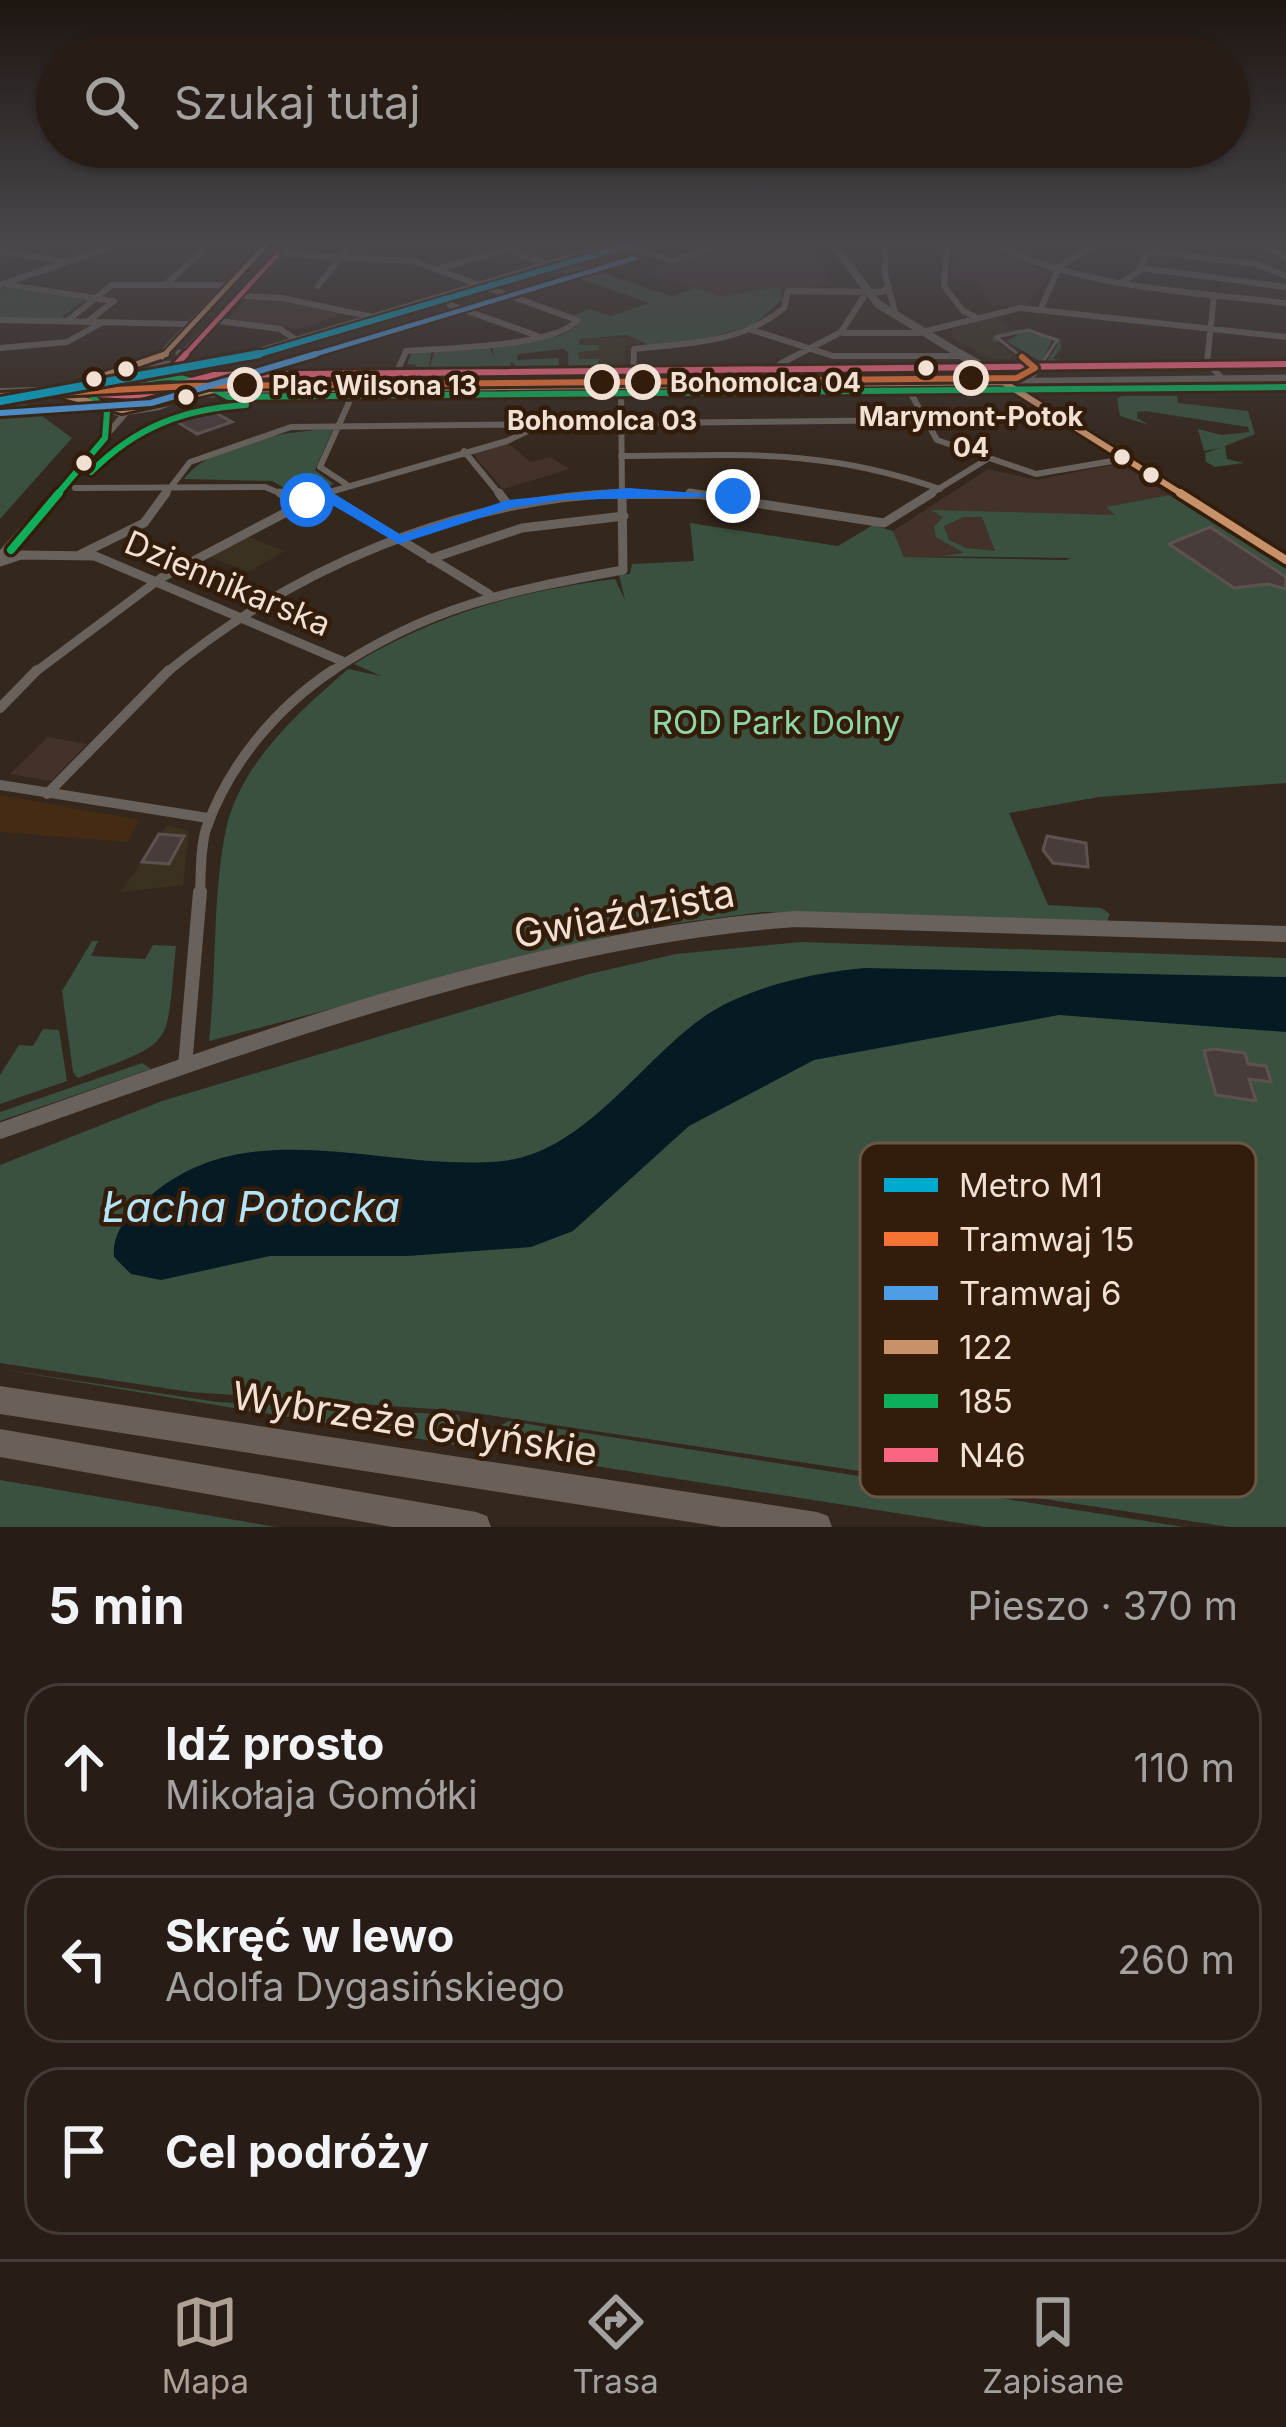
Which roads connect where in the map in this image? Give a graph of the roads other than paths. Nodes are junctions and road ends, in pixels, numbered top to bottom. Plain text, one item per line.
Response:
1 (74, 315) edge
2 (96, 315) edge
3 (197, 315) edge
4 (224, 315) edge
5 (479, 315) edge
6 (566, 315) edge
7 (776, 315) edge
8 (857, 315) edge
9 (897, 315) edge
10 (980, 315) edge
11 (1105, 315) edge
12 (1211, 315) edge
13 (373, 316) edge
14 (974, 316) joint
15 (0, 320) edge
16 (67, 321) junction
17 (219, 321) junction
18 (87, 322) junction
19 (104, 322) junction
20 (188, 324) junction
21 (1209, 327) junction
22 (751, 329) junction
23 (923, 332) junction
24 (843, 333) junction
25 (180, 336) junction
26 (200, 337) junction
27 (542, 337) junction
28 (1286, 337) edge
29 (295, 339) junction
30 (0, 348) edge
31 (813, 350) junction
32 (961, 356) junction
33 (186, 361) junction
34 (220, 361) junction
35 (142, 365) junction
36 (206, 367) junction
37 (1220, 376) junction
38 (1286, 376) edge
39 (95, 377) junction
40 (778, 377) junction
41 (633, 378) junction
42 (1002, 378) junction
43 (216, 380) junction
44 (680, 381) junction
45 (563, 383) junction
46 (904, 383) junction
47 (392, 385) junction
48 (621, 386) junction
49 (355, 389) junction
50 (37, 390) junction
51 (68, 390) junction
52 (0, 391) edge
53 (195, 393) junction
54 (88, 411) junction
55 (126, 414) junction
56 (924, 420) junction
57 (620, 423) junction
58 (540, 424) junction
59 (338, 426) junction
60 (99, 431) junction
61 (464, 451) junction
62 (622, 456) junction
63 (988, 458) junction
64 (1124, 459) junction
65 (346, 484) junction
66 (171, 487) junction
67 (75, 488) dead end
68 (940, 489) junction
69 (623, 492) junction
70 (323, 493) junction
71 (300, 502) junction
72 (508, 505) junction
73 (624, 516) junction
74 (399, 540) junction
75 (5, 543) edge
76 (82, 554) junction
77 (20, 555) junction
78 (0, 559) edge
79 (430, 559) junction
80 (1286, 560) edge
81 (156, 583) junction
82 (489, 593) junction
83 (240, 617) junction
84 (342, 661) junction
85 (0, 708) edge
86 (0, 785) edge
87 (47, 794) junction
88 (208, 818) junction
89 (1286, 934) edge
90 (185, 1066) junction
91 (0, 1131) edge
92 (0, 1400) edge
93 (0, 1443) edge
94 (476, 1527) edge
95 (817, 1527) edge

1 - 16 street
2 - 18 street
3 - 20 street
4 - 17 street
5 - 27 street
6 - 27 street
7 - 22 street
8 - 24 street
9 - 23 street
10 - 14 street
11 - 21 street
12 - 21 street
13 - 29 main road
14 - 23 street
15 - 16 street
16 - 18 street
17 - 26 street
17 - 29 street
18 - 19 street
19 - 20 street
19 - 30 street
20 - 25 street
21 - 28 street
21 - 37 street
22 - 31 street
22 - 41 street
23 - 24 street
23 - 32 street
24 - 31 street
25 - 26 street
25 - 35 street
26 - 33 street
27 - 47 street
29 - 34 main road
31 - 32 street
31 - 40 street
32 - 42 street
33 - 34 main road
33 - 35 main road
33 - 36 main road
34 - 36 main road
35 - 39 main road
36 - 43 main road
36 - 51 main road
37 - 38 street
37 - 42 street
39 - 50 main road
39 - 51 main road
40 - 42 street
40 - 44 street
41 - 44 street
41 - 45 street
42 - 46 street
42 - 64 street
43 - 47 street
43 - 53 main road
44 - 46 street
44 - 48 street
45 - 47 street
45 - 48 street
46 - 56 street
47 - 49 street
48 - 57 street
49 - 53 street
49 - 59 street
50 - 51 main road
50 - 52 main road
51 - 54 main road
53 - 55 main road
54 - 55 main road
54 - 60 main road
55 - 60 main road
56 - 57 street
56 - 63 street
57 - 58 street
57 - 62 street
58 - 59 street
58 - 61 street
59 - 65 street
59 - 66 street
60 - 75 main road
61 - 65 street
61 - 72 street
62 - 68 street
62 - 69 street
63 - 64 street
63 - 68 street
64 - 80 street
65 - 70 street
66 - 67 street
66 - 71 street
66 - 76 street
68 - 69 street
69 - 72 street
69 - 73 street
70 - 71 street
70 - 74 street
71 - 81 street
72 - 74 street
73 - 79 street
73 - 82 street
74 - 79 street
74 - 83 street
75 - 77 street
75 - 78 main road
76 - 77 street, Dziennikarska
76 - 81 street, Dziennikarska
77 - 78 street, Dziennikarska
79 - 82 street
81 - 83 street, Dziennikarska
81 - 85 street
82 - 84 street
83 - 84 street, Dziennikarska
83 - 87 street
84 - 88 street
86 - 87 street
87 - 88 street
88 - 90 street
89 - 90 street, Gwiaździsta
90 - 91 street, Gwiaździsta
92 - 95 main road, Wybrzeże Gdyńskie
93 - 94 main road

